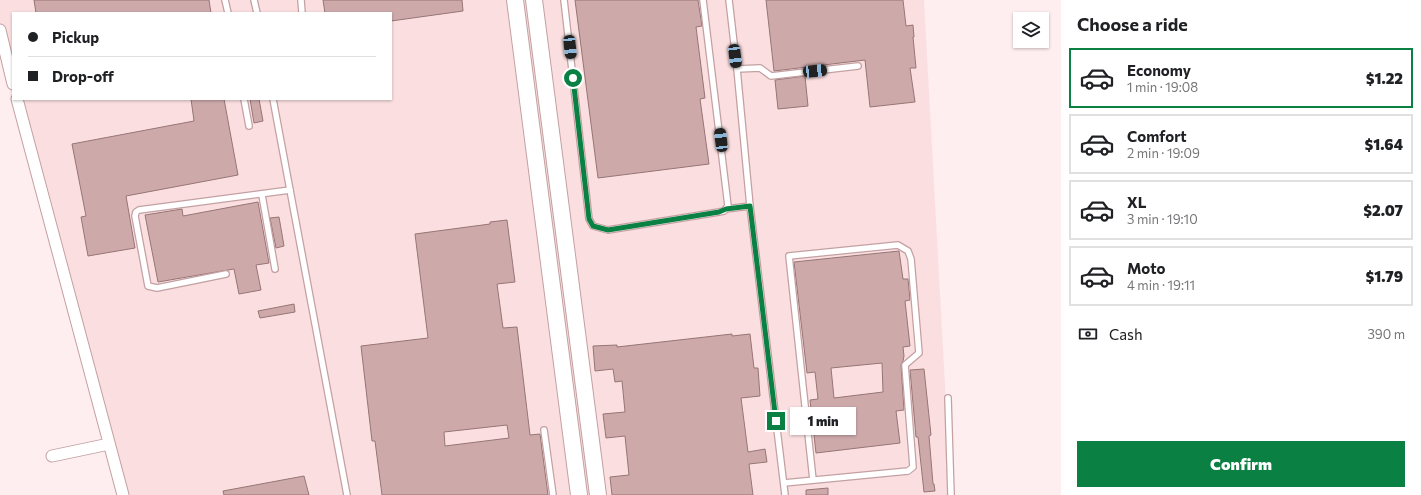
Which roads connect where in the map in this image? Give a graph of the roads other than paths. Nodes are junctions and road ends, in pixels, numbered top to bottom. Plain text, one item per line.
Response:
1 (225, 0) edge
2 (254, 0) edge
3 (301, 0) edge
4 (515, 0) edge
5 (534, 0) edge
6 (564, 0) edge
7 (704, 0) edge
8 (729, 0) edge
9 (228, 12) edge
10 (257, 12) edge
11 (302, 12) edge
12 (0, 30) edge
13 (858, 66) dead end
14 (737, 70) junction
15 (12, 80) edge
16 (17, 100) edge
17 (244, 100) edge
18 (273, 100) edge
19 (249, 126) dead end
20 (290, 190) junction
21 (262, 194) junction
22 (750, 206) junction
23 (726, 209) junction
24 (275, 269) dead end
25 (226, 274) dead end
26 (574, 299) junction
27 (554, 302) junction
28 (948, 398) dead end
29 (544, 430) dead end
30 (109, 444) junction
31 (52, 456) dead end
32 (813, 480) junction
33 (784, 483) junction
34 (123, 495) edge
35 (347, 495) edge
36 (553, 495) edge
37 (579, 495) edge
38 (598, 495) edge
39 (785, 495) edge
40 (951, 495) edge

1 - 9 lane
2 - 10 lane
3 - 11 lane
4 - 27 street
5 - 26 street
6 - 23 lane
7 - 23 lane
8 - 14 lane
12 - 15 street
13 - 14 lane
14 - 22 lane
16 - 30 street
17 - 19 lane
18 - 20 lane
20 - 21 lane
20 - 35 lane
21 - 24 lane
21 - 25 lane
22 - 23 lane
22 - 33 lane
26 - 27 street
26 - 38 street
27 - 37 street
28 - 40 lane
29 - 36 lane
30 - 31 street
30 - 34 street
32 - 32 lane
32 - 33 lane
33 - 39 lane

